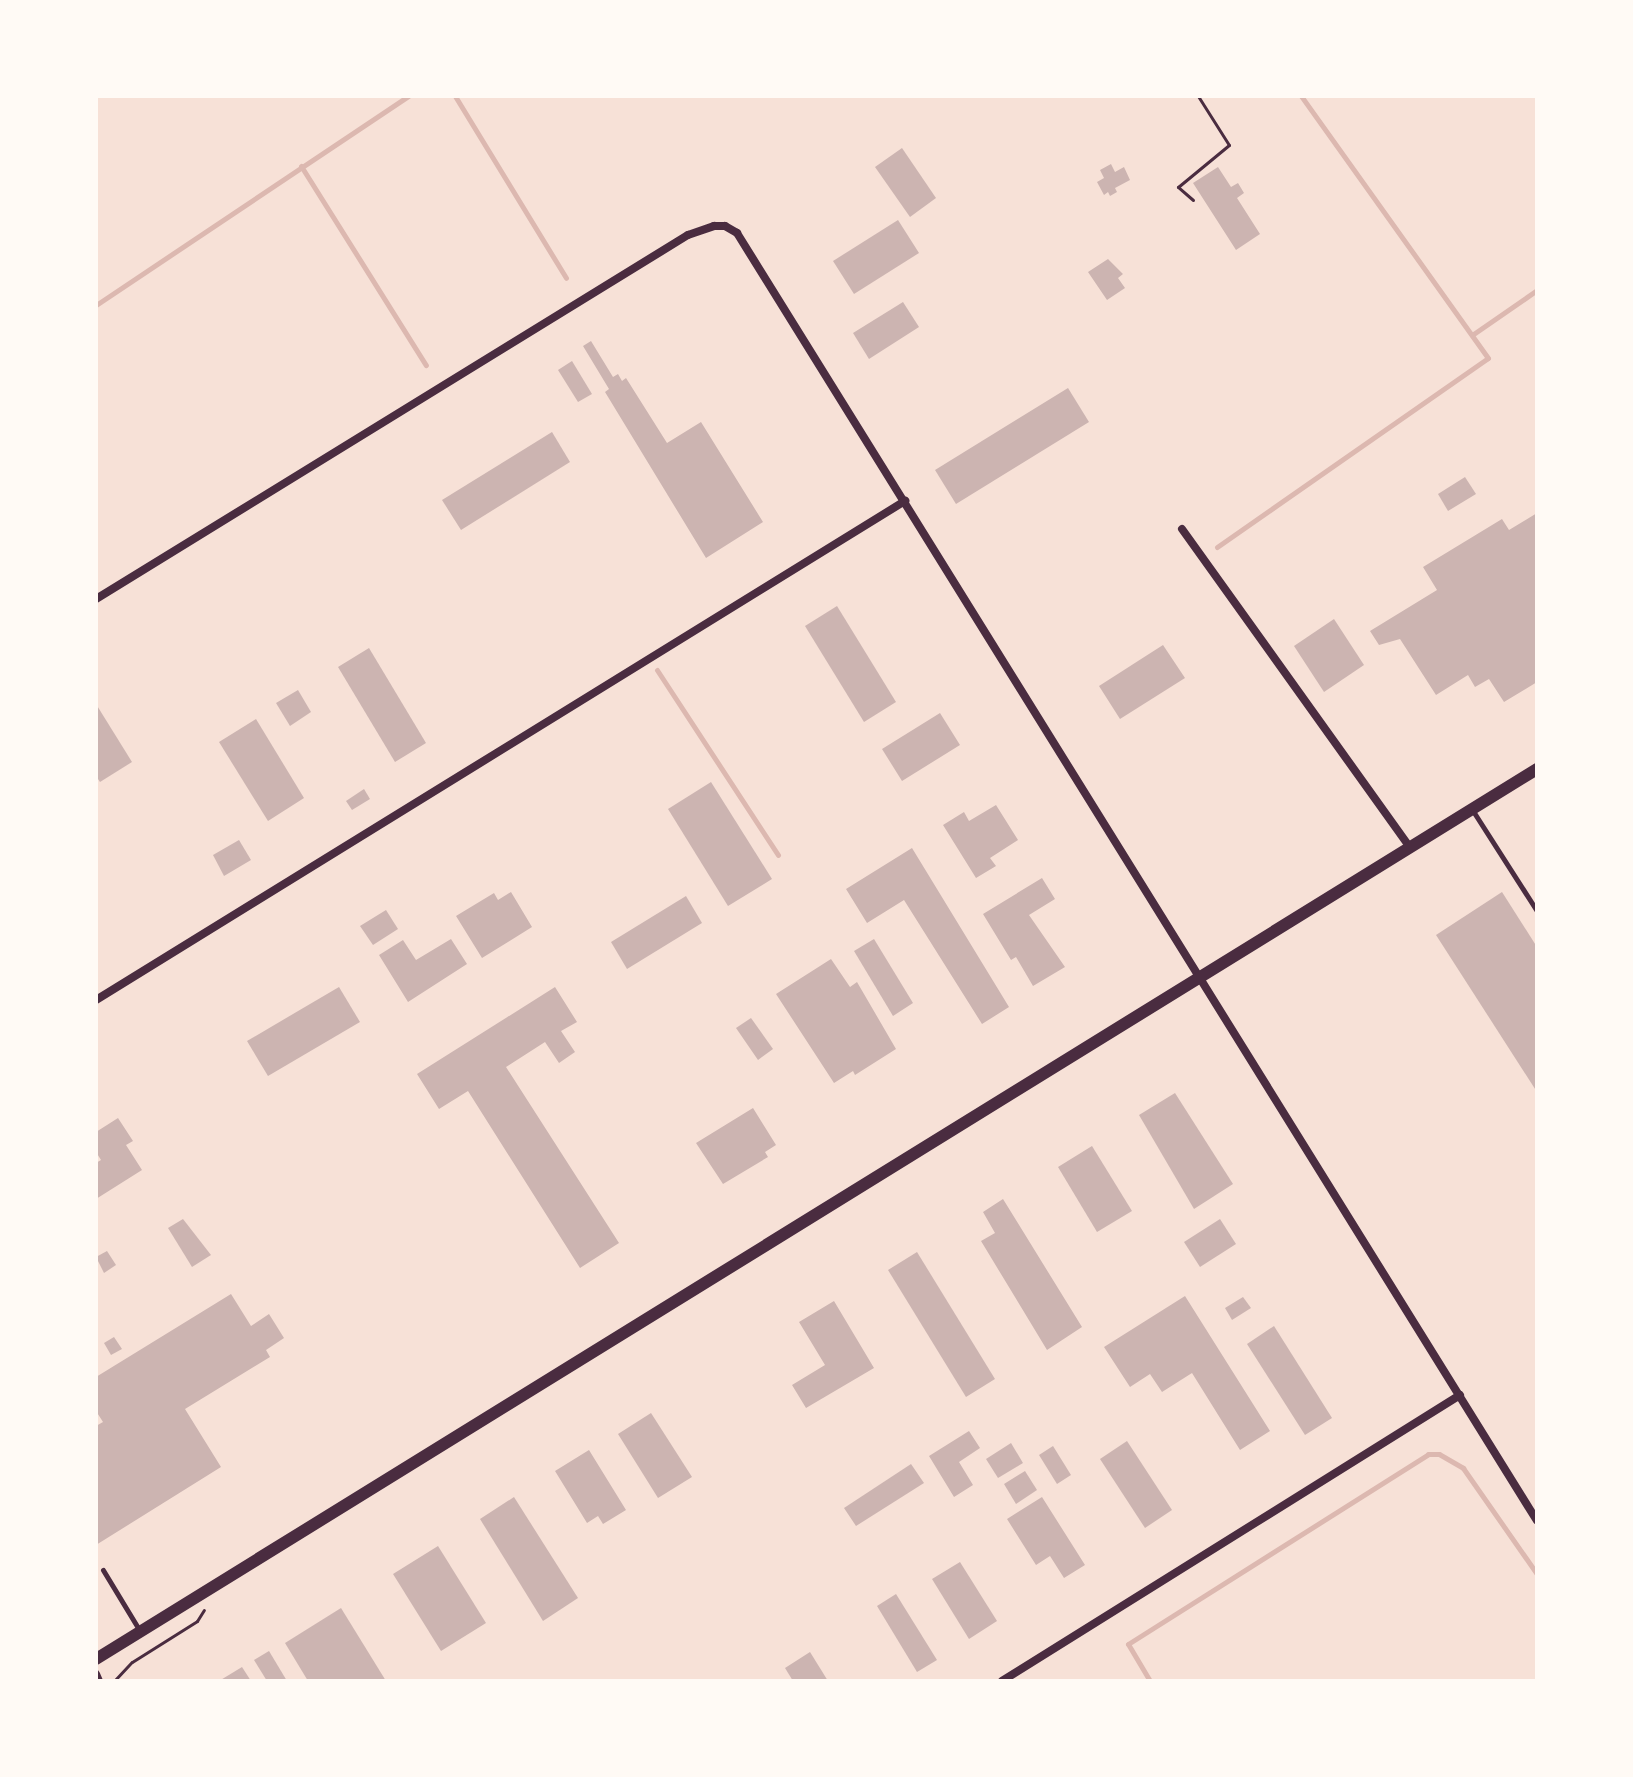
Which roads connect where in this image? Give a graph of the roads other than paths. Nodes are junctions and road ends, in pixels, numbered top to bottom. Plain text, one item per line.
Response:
1 (905, 501) junction
2 (1182, 529) dead end
3 (96, 599) edge
4 (1537, 769) edge
5 (1472, 809) junction
6 (1410, 848) junction
7 (1537, 911) edge
8 (1201, 977) junction
9 (96, 1000) edge
10 (1460, 1395) junction
11 (1537, 1521) edge
12 (103, 1570) dead end
13 (141, 1632) junction
14 (96, 1659) edge
15 (96, 1674) edge
16 (99, 1681) edge
17 (1002, 1681) edge

1 - 3 street
1 - 8 street
1 - 9 street
2 - 6 street
4 - 5 street
5 - 6 street
5 - 7 lane
6 - 8 street
8 - 10 street
8 - 13 street
10 - 11 street
10 - 17 street
12 - 13 lane
13 - 14 street
15 - 16 street

